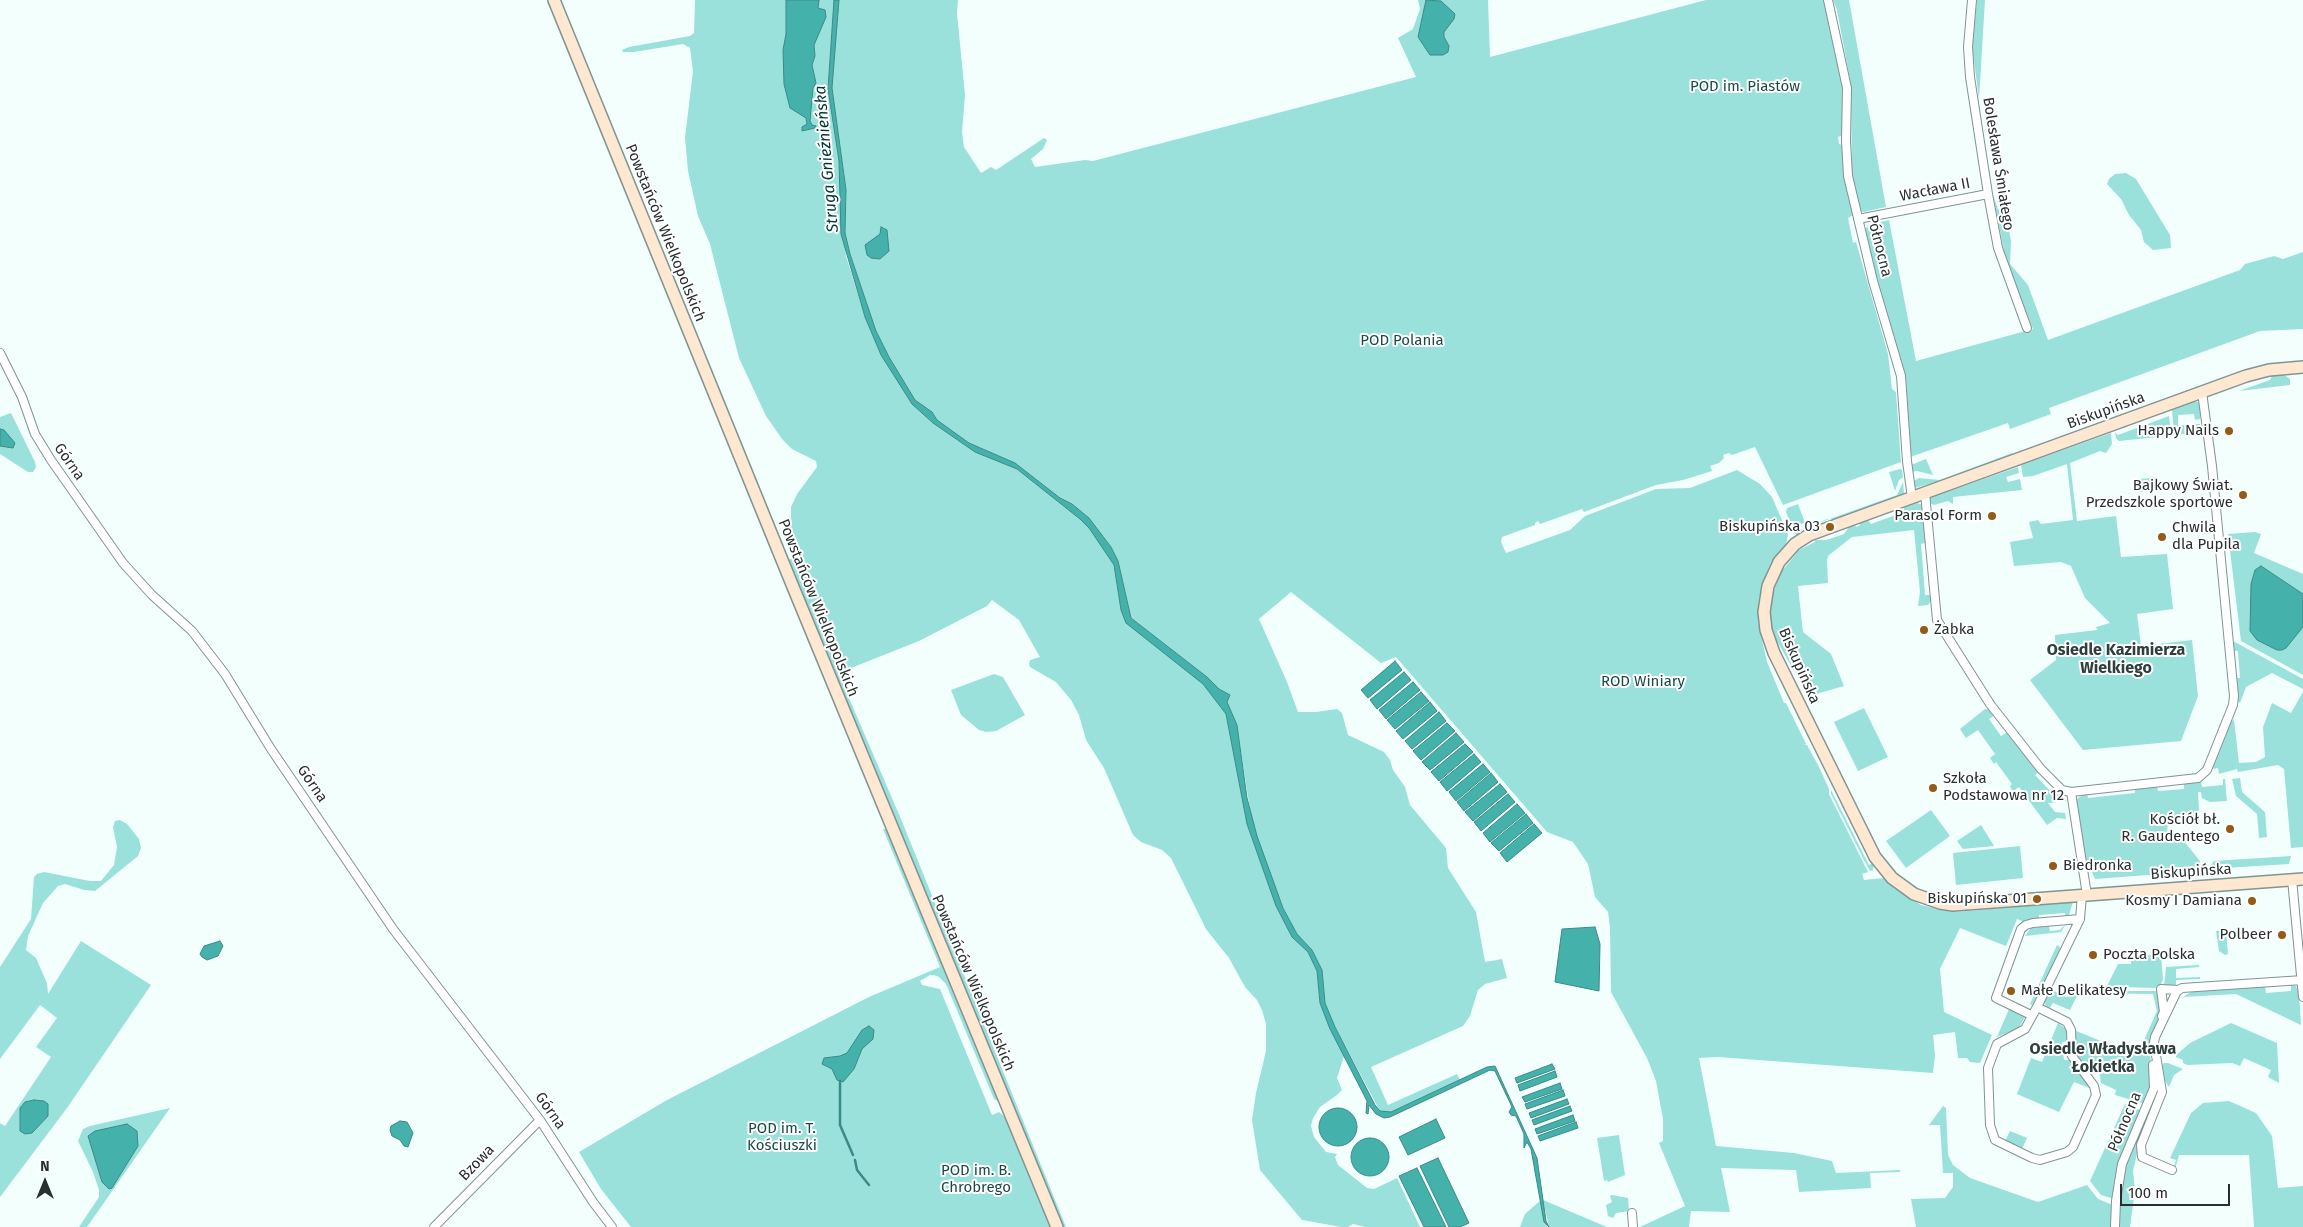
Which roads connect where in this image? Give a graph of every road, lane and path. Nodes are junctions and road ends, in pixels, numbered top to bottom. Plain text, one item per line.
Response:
1 (554, 0) edge
2 (1828, 0) edge
3 (1972, 0) edge
4 (1988, 194) junction
5 (1858, 219) junction
6 (2027, 328) dead end
7 (0, 353) edge
8 (2303, 367) edge
9 (2202, 392) junction
10 (1926, 493) junction
11 (1912, 498) junction
12 (2070, 792) junction
13 (2298, 879) edge
14 (2084, 895) junction
15 (2080, 919) junction
16 (2302, 980) edge
17 (2179, 990) junction
18 (2303, 998) edge
19 (2037, 1007) junction
20 (2031, 1015) junction
21 (540, 1120) junction
22 (2172, 1170) dead end
23 (1632, 1213) dead end
24 (434, 1227) edge
25 (612, 1227) edge
26 (1057, 1227) edge
27 (1633, 1227) edge
28 (2115, 1227) edge

1 - 26 street, Powstańców Wielkopolskich
2 - 5 street, Północna
3 - 4 street, Bolesława Śmiałego
4 - 5 street, Wacława II
4 - 6 street, Bolesława Śmiałego
5 - 11 street, Północna
7 - 21 street, Górna
8 - 9 street, Biskupińska
9 - 10 street, Biskupińska
9 - 12 street
10 - 11 street, Biskupińska
10 - 12 street
11 - 14 street, Biskupińska
12 - 14 street
13 - 14 street, Biskupińska
13 - 16 street
14 - 15 street
15 - 19 street
15 - 20 street
16 - 17 street
16 - 18 street
17 - 22 street
17 - 28 street, Północna
19 - 20 street
19 - 20 street
21 - 24 street, Bzowa
21 - 25 street, Górna
23 - 27 street

